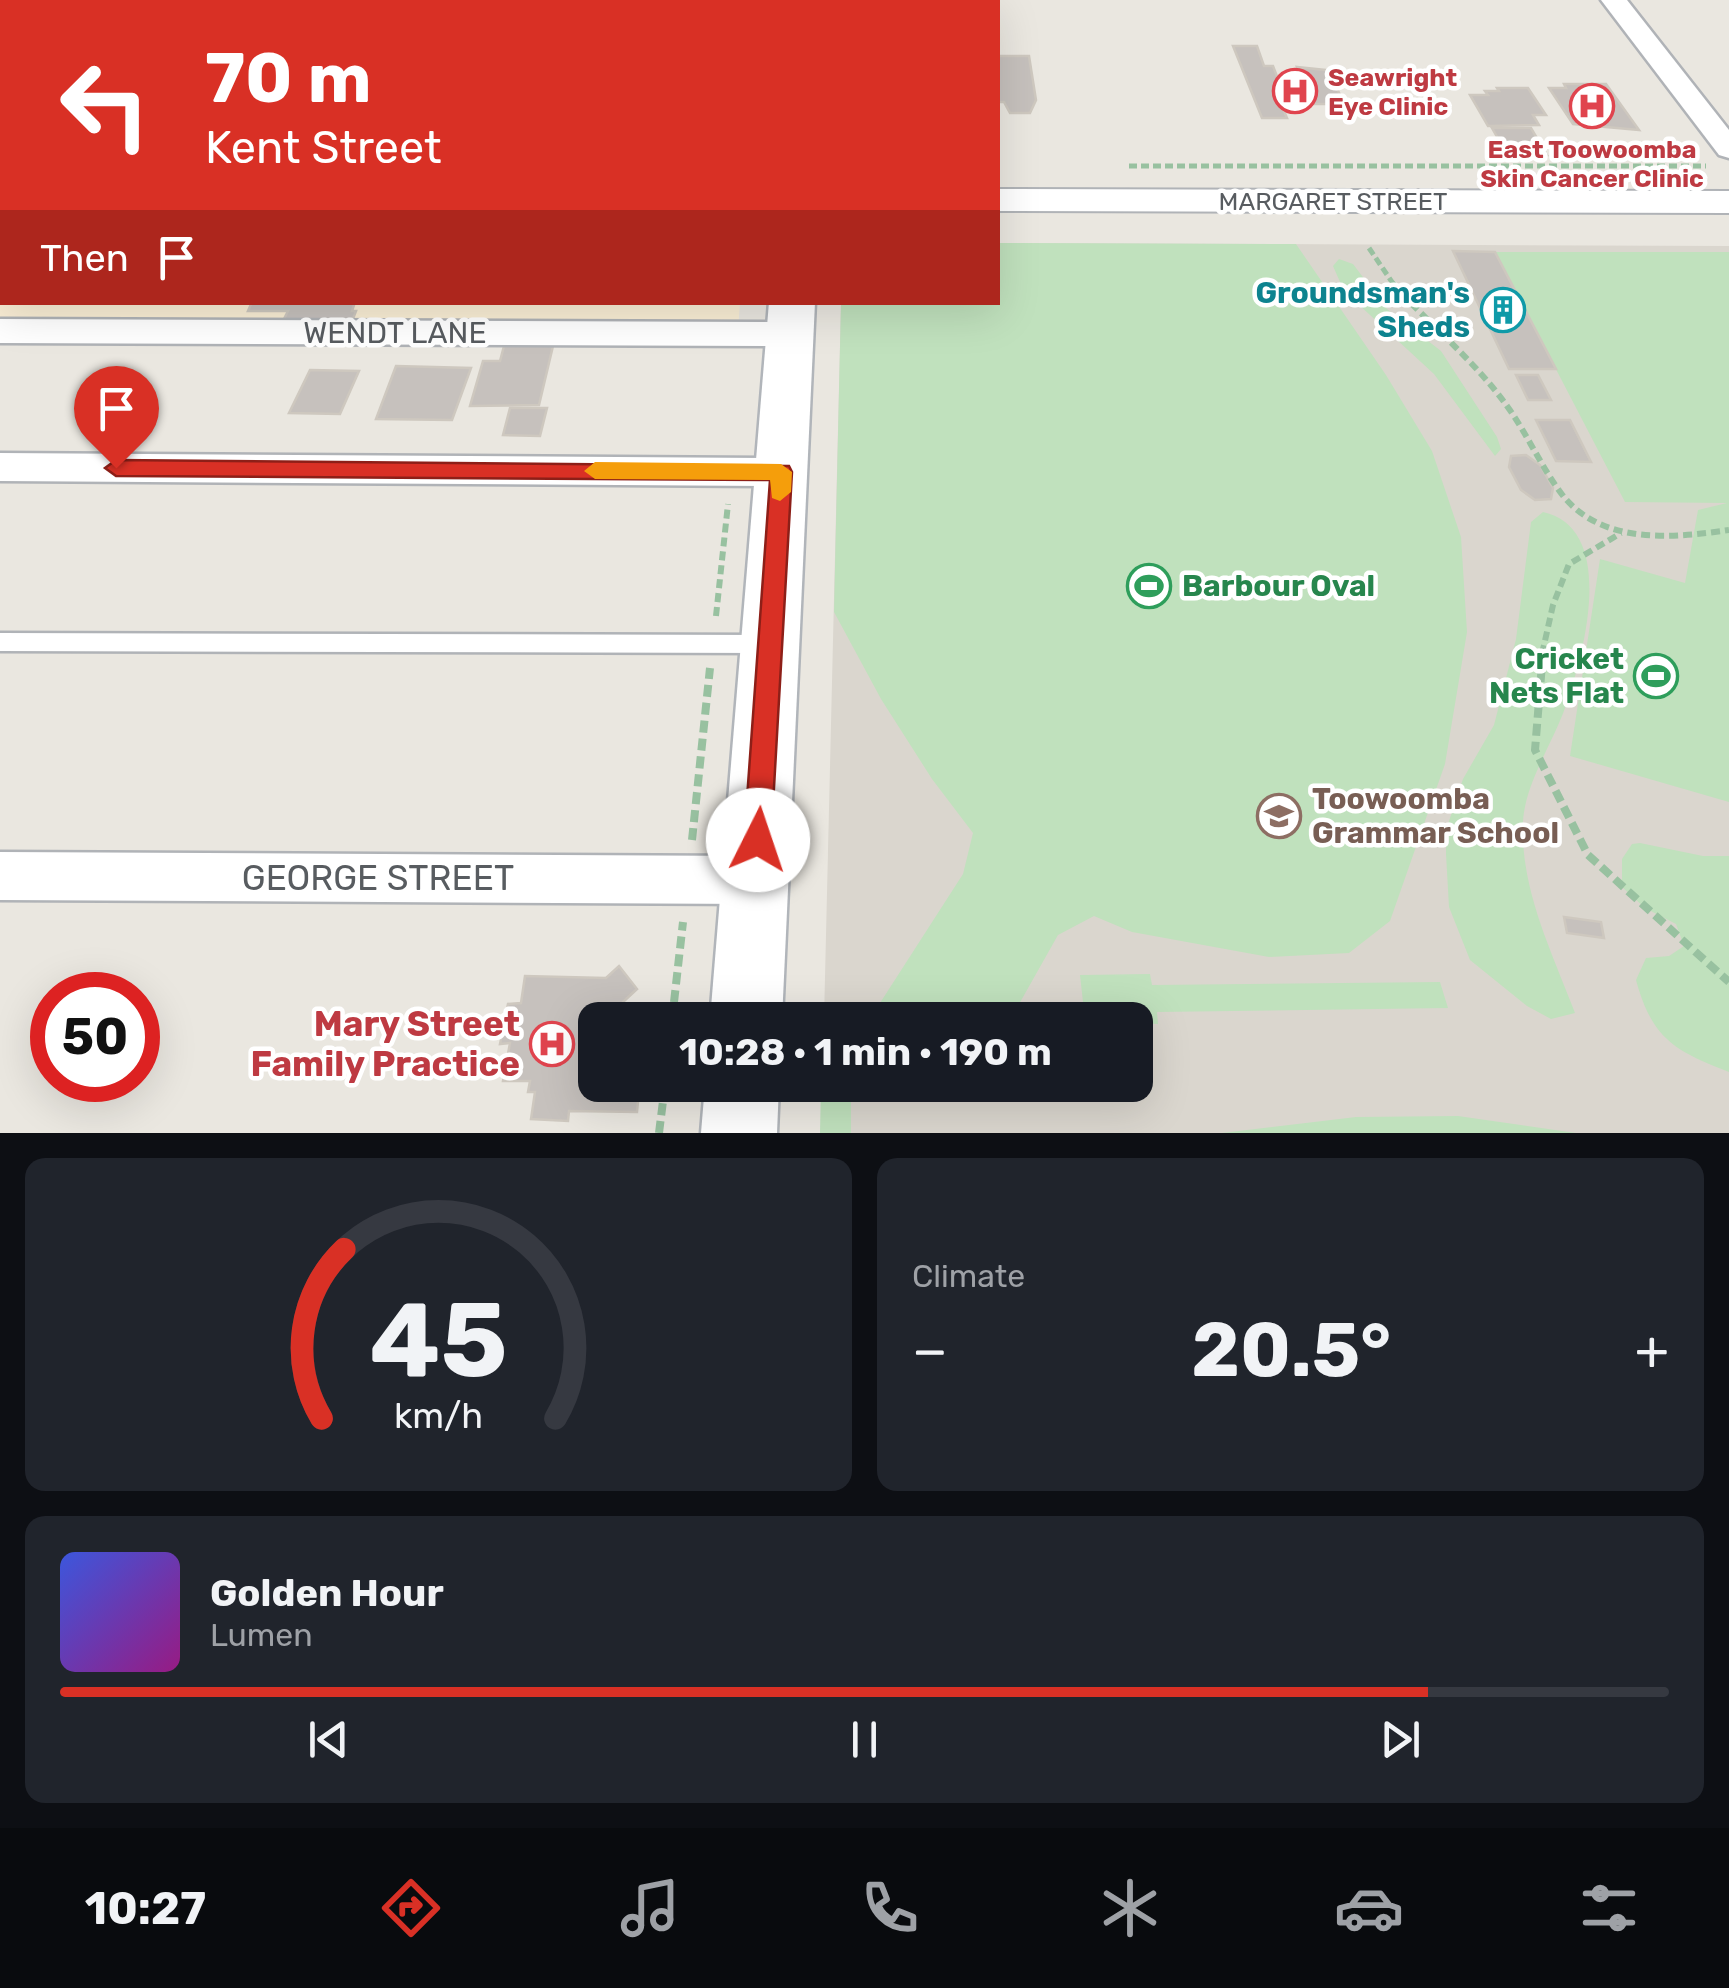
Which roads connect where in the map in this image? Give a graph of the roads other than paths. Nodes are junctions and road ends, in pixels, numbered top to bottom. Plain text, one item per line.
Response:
1 (1614, 0) edge
2 (1720, 158) edge
3 (1000, 200) edge
4 (1729, 202) edge
5 (791, 318) edge
6 (0, 331) edge
7 (0, 467) edge
8 (781, 472) junction
9 (0, 642) edge
10 (770, 644) junction
11 (0, 876) edge
12 (755, 880) junction
13 (747, 1002) edge
14 (741, 1102) edge
15 (738, 1133) edge

1 - 2 street
3 - 4 street, MARGARET STREET
5 - 6 street, WENDT LANE
5 - 8 main road
7 - 8 street
8 - 10 main road
9 - 10 lane
10 - 12 main road
11 - 12 street, GEORGE STREET
12 - 13 main road
14 - 15 main road

